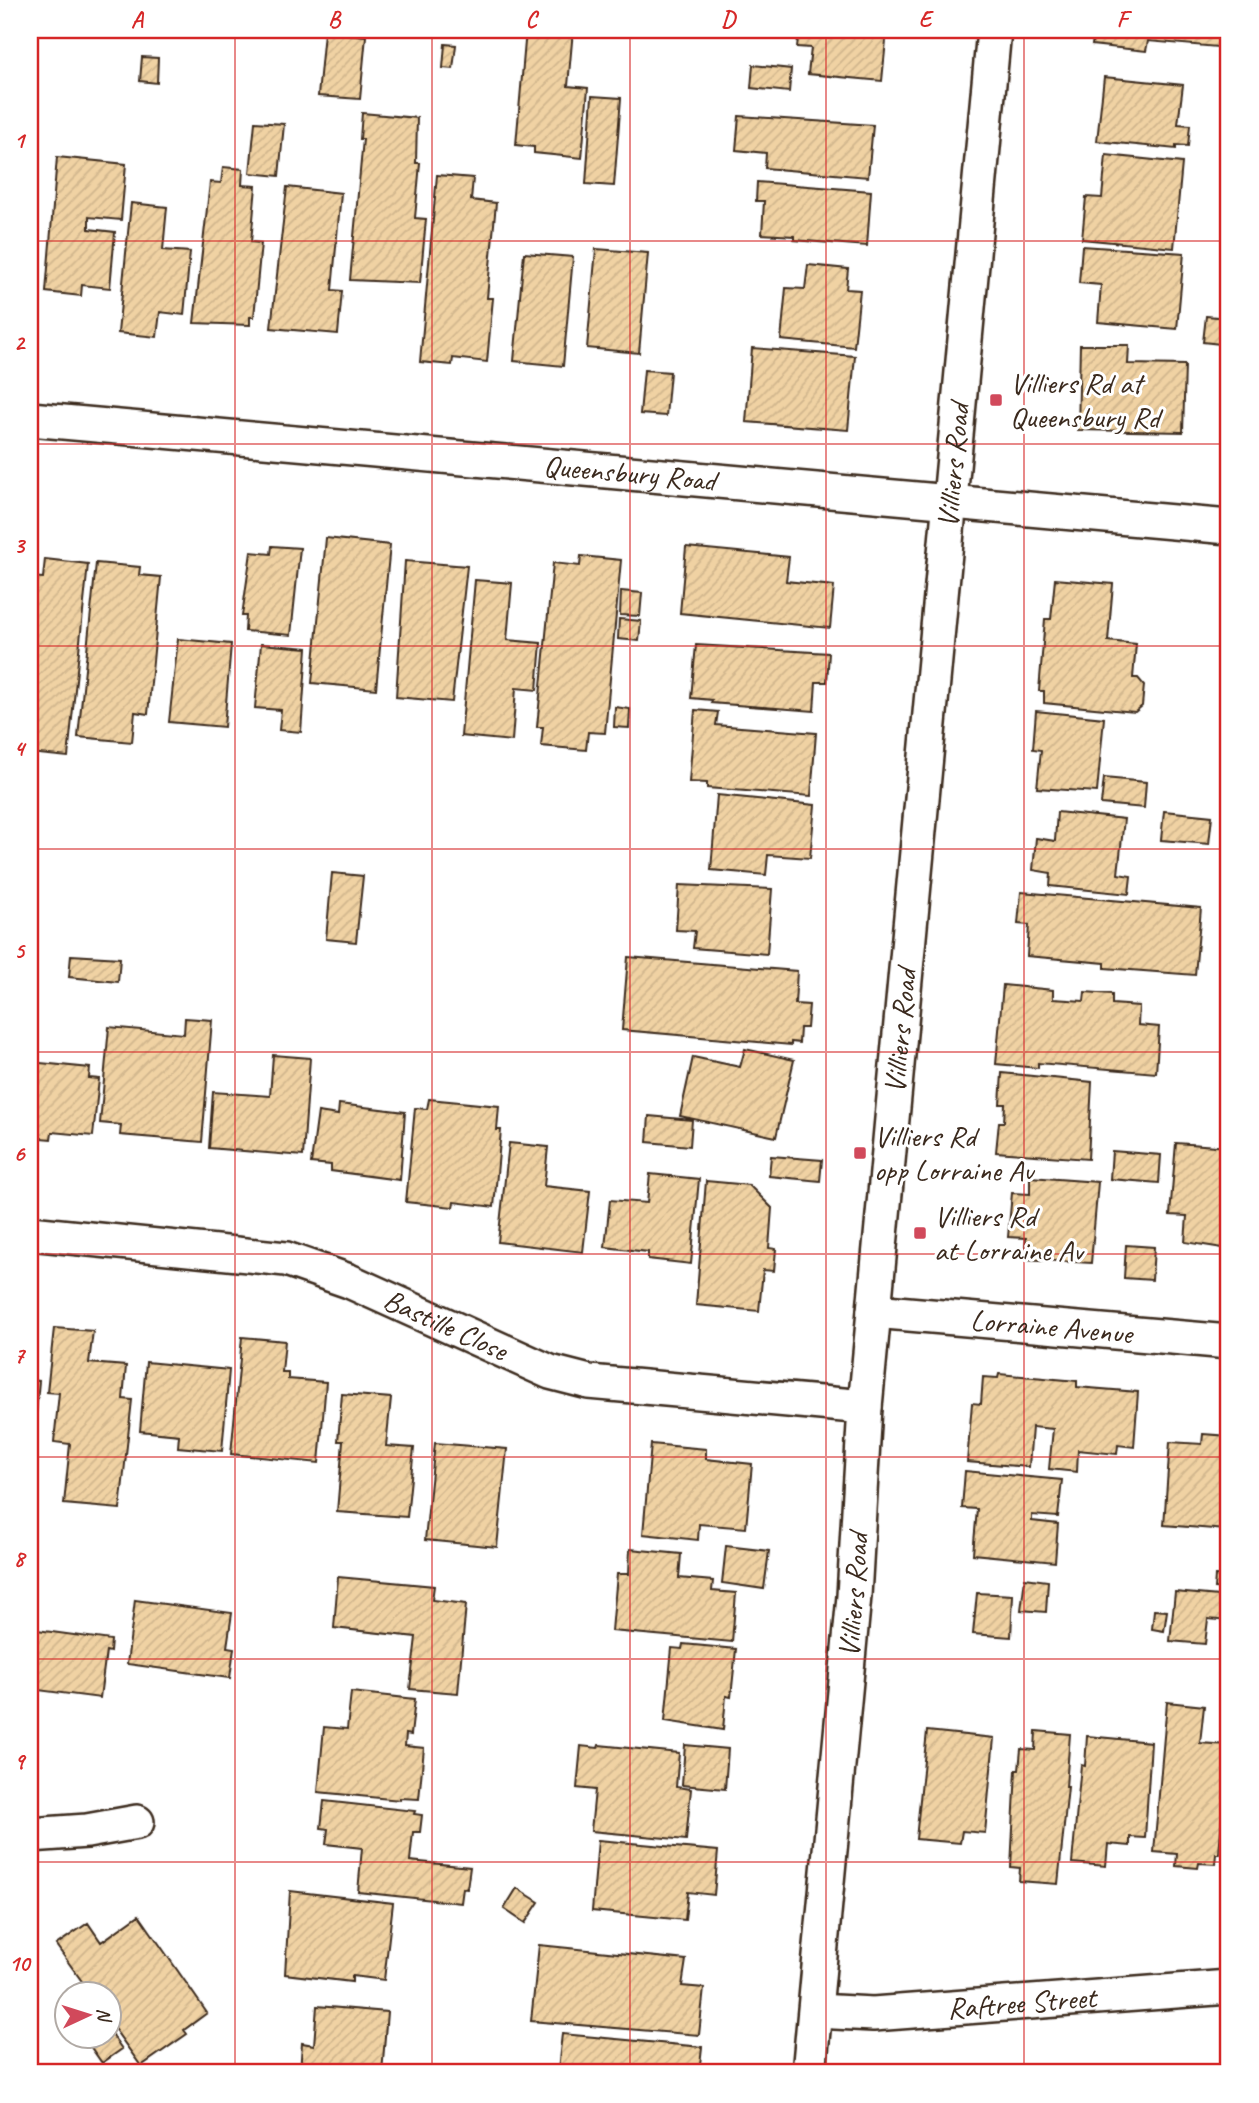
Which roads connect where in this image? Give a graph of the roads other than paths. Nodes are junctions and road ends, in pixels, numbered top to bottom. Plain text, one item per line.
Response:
1 (994, 30) edge
2 (30, 419) edge
3 (950, 503) junction
4 (1229, 527) edge
5 (30, 1233) edge
6 (874, 1311) junction
7 (1229, 1342) edge
8 (865, 1407) junction
9 (137, 1822) dead end
10 (30, 1835) edge
11 (1229, 1987) edge
12 (816, 2011) junction
13 (809, 2073) edge

1 - 3 street, Villiers Road
2 - 3 street, Queensbury Road
3 - 4 street, Queensbury Road
3 - 6 street, Villiers Road
5 - 8 street, Bastille Close
6 - 7 street, Lorraine Avenue
6 - 8 street, Villiers Road
8 - 12 street, Villiers Road
9 - 10 street
11 - 12 street, Raftree Street
12 - 13 street, Villiers Road

